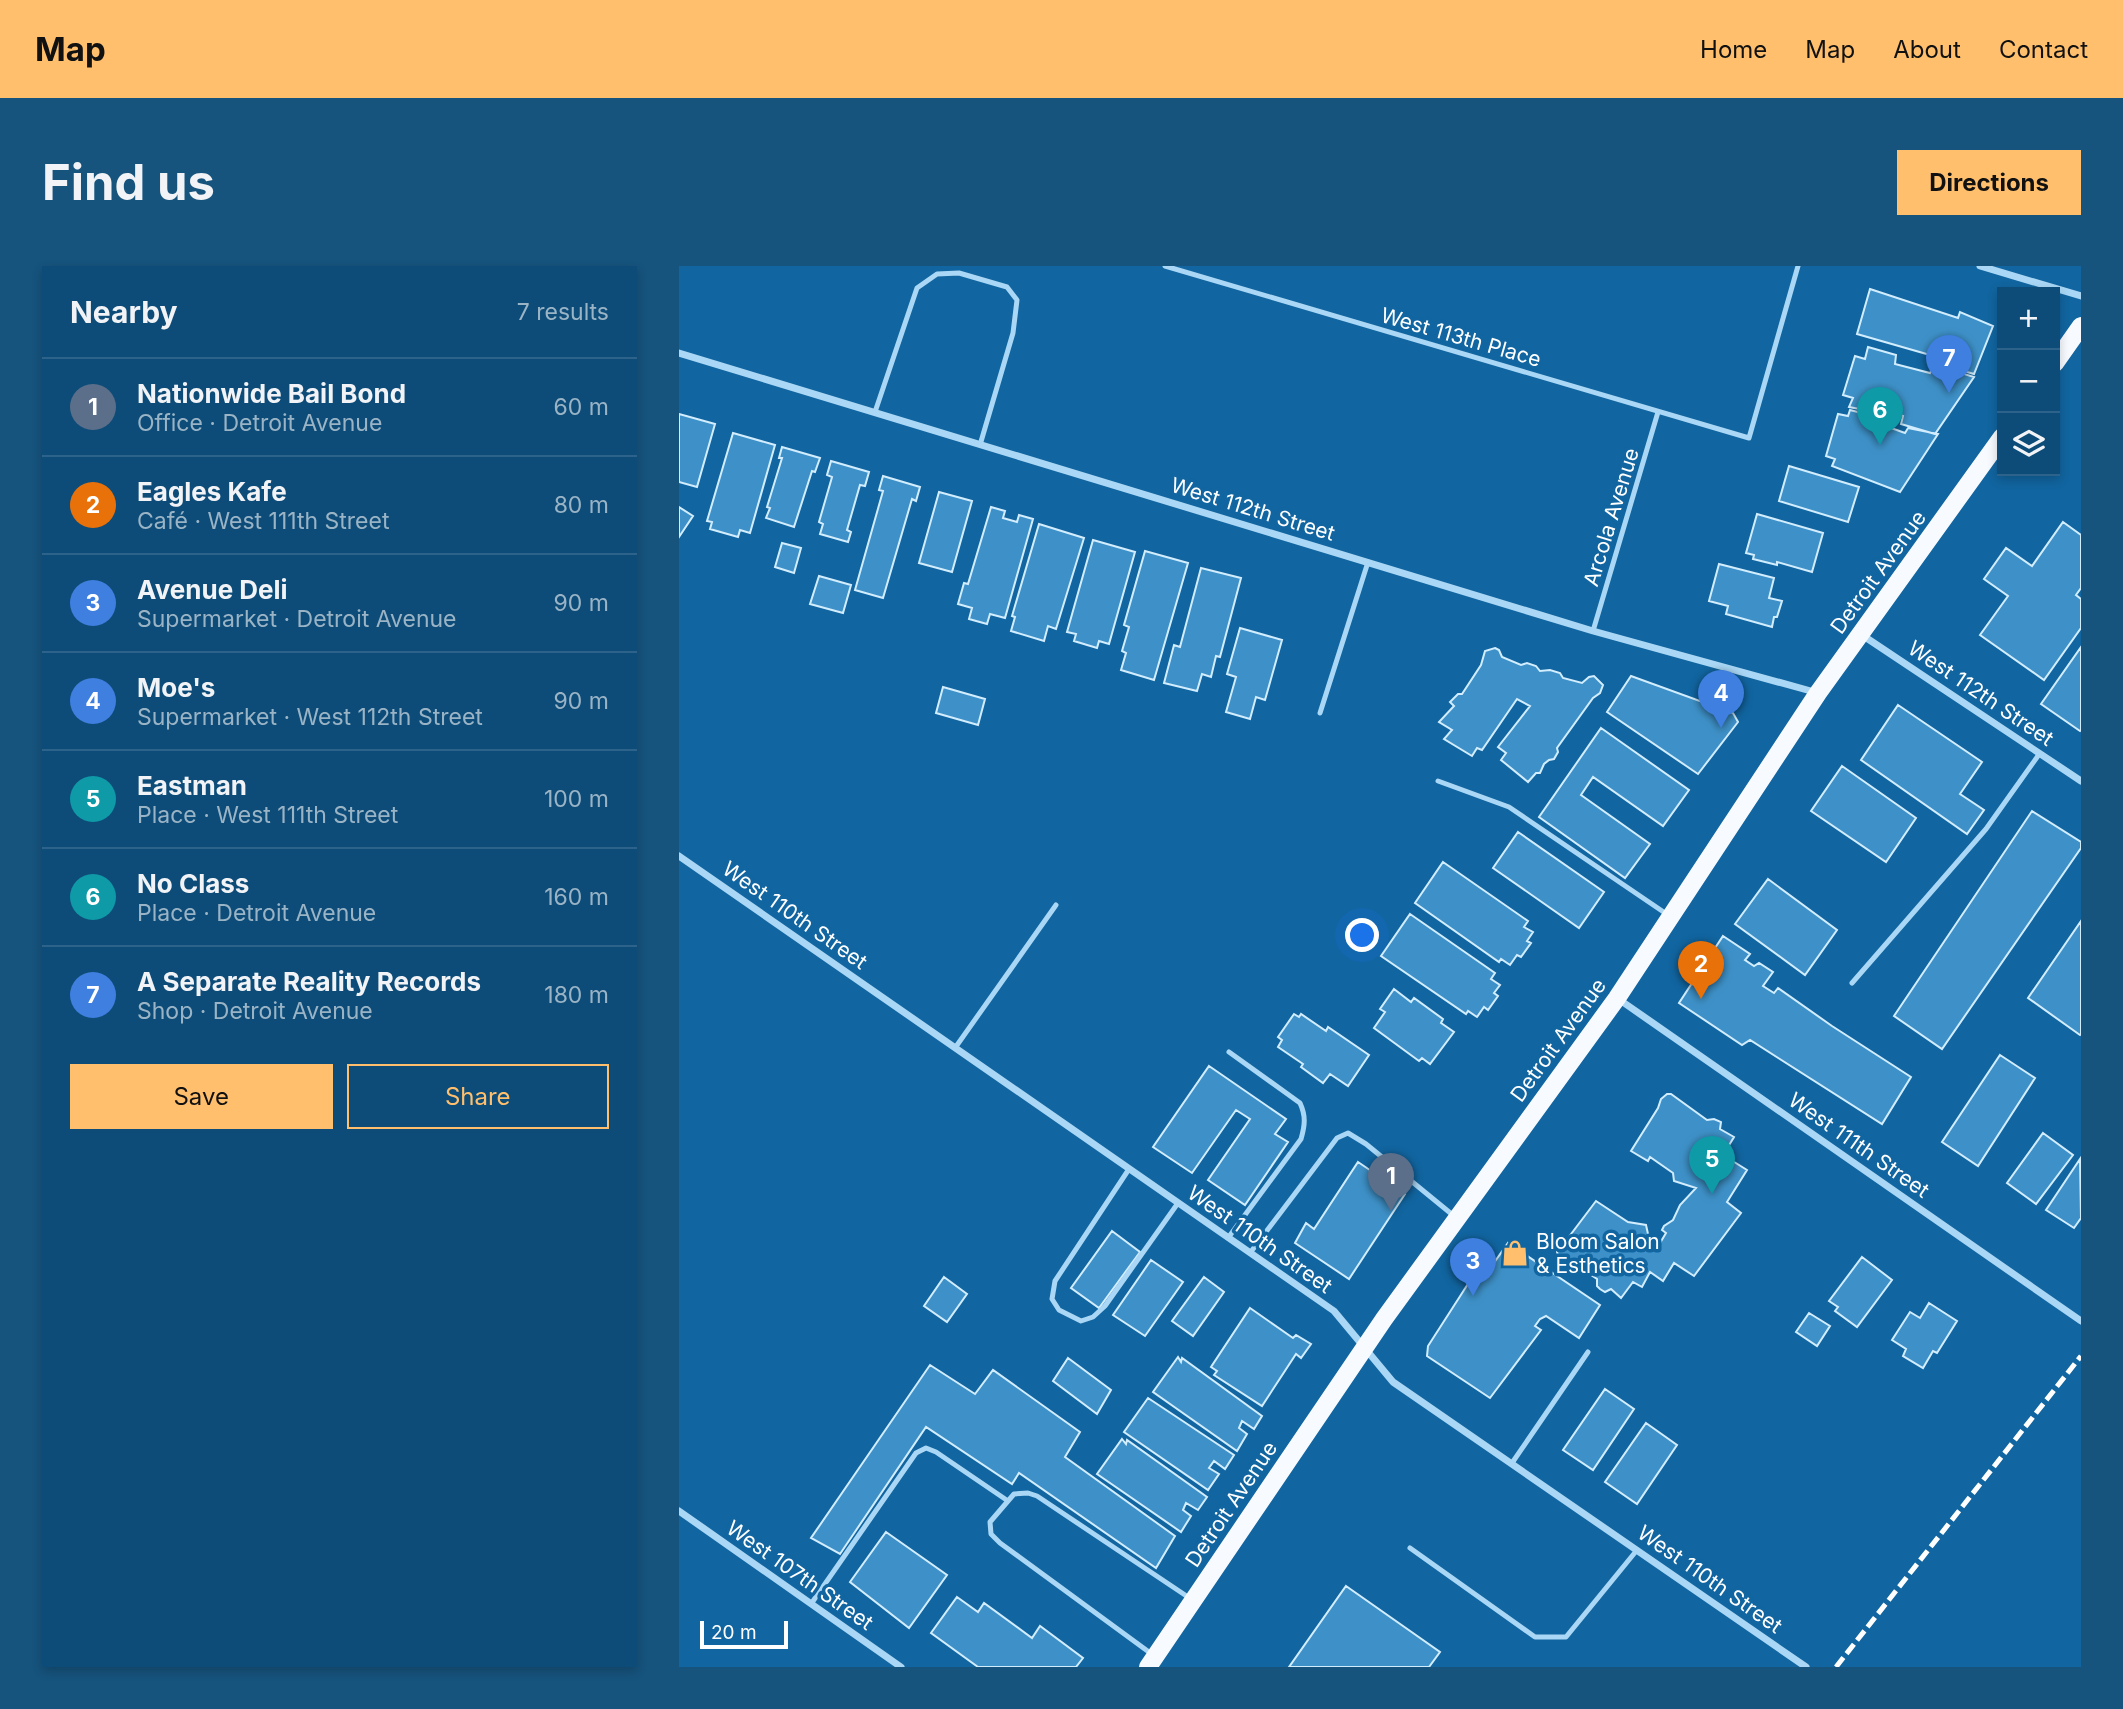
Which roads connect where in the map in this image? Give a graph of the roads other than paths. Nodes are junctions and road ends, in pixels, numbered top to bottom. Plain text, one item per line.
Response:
1 (1165, 266) edge
2 (1798, 266) edge
3 (1980, 266) edge
4 (2081, 296) edge
5 (2081, 326) edge
6 (679, 353) edge
7 (2060, 356) edge
8 (874, 412) junction
9 (1658, 412) junction
10 (1997, 444) edge
11 (980, 445) junction
12 (1368, 562) junction
13 (1593, 631) junction
14 (1862, 635) junction
15 (1818, 693) junction
16 (1320, 713) dead end
17 (2040, 753) junction
18 (1438, 781) dead end
19 (2081, 781) edge
20 (679, 856) edge
21 (1056, 905) dead end
22 (1671, 917) junction
23 (1851, 983) dead end
24 (1617, 998) junction
25 (955, 1048) junction
26 (1229, 1052) dead end
27 (1129, 1169) junction
28 (1178, 1203) junction
29 (1457, 1218) junction
30 (1228, 1238) junction
31 (1250, 1253) junction
32 (2081, 1321) edge
33 (1364, 1349) junction
34 (1588, 1352) dead end
35 (1512, 1463) junction
36 (1008, 1501) junction
37 (679, 1511) edge
38 (1410, 1548) dead end
39 (1637, 1550) junction
40 (1193, 1601) junction
41 (811, 1604) junction
42 (1152, 1662) edge
43 (901, 1667) edge
44 (1807, 1667) edge

1 - 9 lane, West 113th Place
2 - 9 lane, West 113th Place
3 - 4 street
5 - 7 main road
6 - 8 street, West 112th Street
8 - 11 street, West 112th Street
8 - 11 lane
9 - 13 lane, Arcola Avenue
10 - 14 main road, Detroit Avenue
11 - 12 street, West 112th Street
12 - 13 street, West 112th Street
12 - 16 lane
13 - 15 street, West 112th Street
14 - 15 main road, Detroit Avenue
14 - 17 street, West 112th Street
15 - 22 main road, Detroit Avenue
17 - 19 street, West 112th Street
17 - 23 lane
18 - 22 lane
20 - 25 street, West 110th Street
21 - 25 lane
22 - 24 main road, Detroit Avenue
24 - 29 main road, Detroit Avenue
24 - 32 street, West 111th Street
25 - 27 street, West 110th Street
26 - 30 lane
27 - 28 street, West 110th Street
27 - 28 lane
28 - 30 street, West 110th Street
29 - 31 lane
29 - 33 main road, Detroit Avenue
30 - 31 street, West 110th Street
31 - 33 street, West 110th Street
33 - 35 street, West 110th Street
33 - 40 main road, Detroit Avenue
34 - 35 lane
35 - 39 street, West 110th Street
36 - 40 lane
36 - 41 lane
36 - 42 lane
37 - 41 street, West 107th Street
38 - 39 lane
39 - 44 street, West 110th Street
40 - 42 main road, Detroit Avenue
41 - 43 street, West 107th Street

